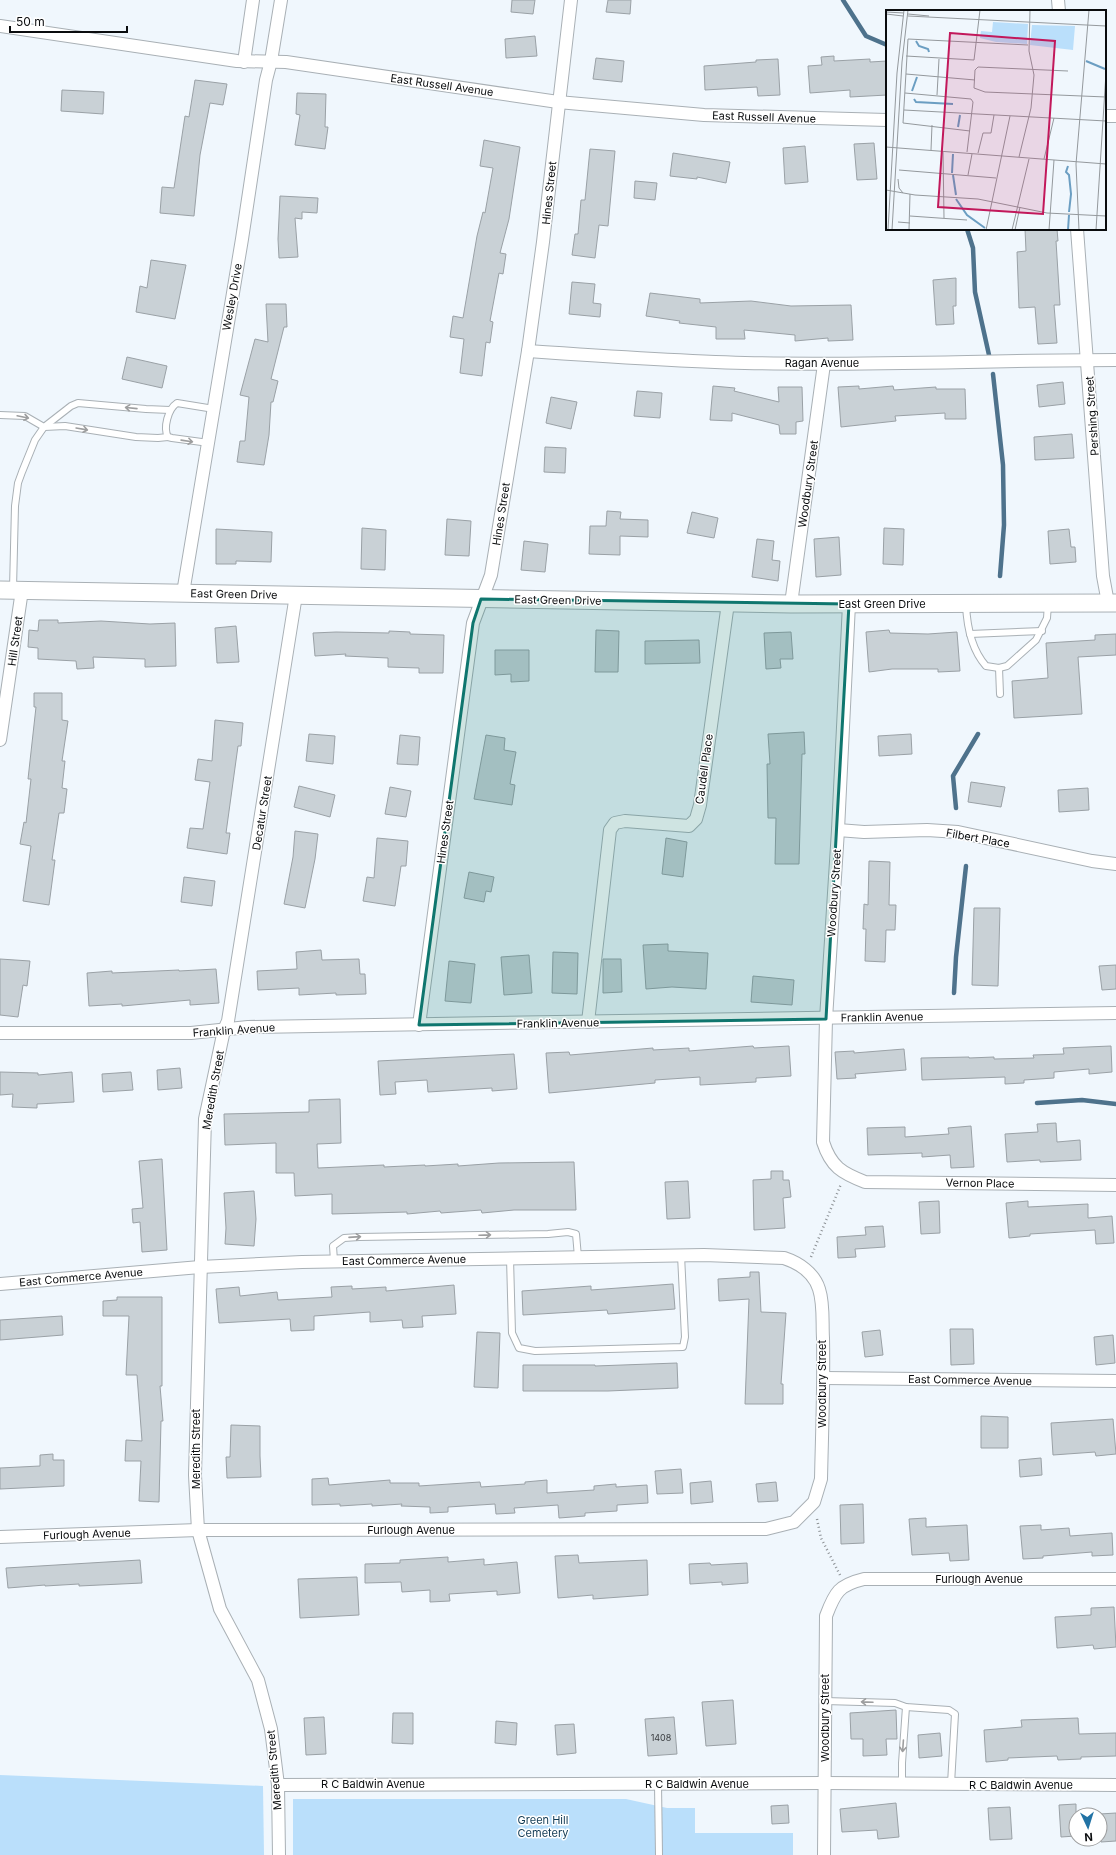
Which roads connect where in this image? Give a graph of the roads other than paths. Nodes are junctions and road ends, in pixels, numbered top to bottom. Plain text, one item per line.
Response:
1 (253, 0) edge
2 (281, 0) edge
3 (571, 0) edge
4 (1058, 0) edge
5 (1059, 10) edge
6 (0, 26) edge
7 (271, 61) junction
8 (244, 62) junction
9 (558, 102) junction
10 (886, 120) edge
11 (1077, 230) edge
12 (528, 351) junction
13 (1087, 360) junction
14 (1116, 360) edge
15 (824, 364) junction
16 (214, 409) junction
17 (170, 410) junction
18 (0, 415) edge
19 (44, 427) junction
20 (168, 437) junction
21 (209, 443) junction
22 (12, 590) edge
23 (183, 593) junction
24 (296, 596) junction
25 (481, 599) junction
26 (728, 603) junction
27 (966, 603) junction
28 (1048, 603) junction
29 (1112, 603) edge
30 (791, 604) junction
31 (849, 604) junction
32 (1042, 631) junction
33 (970, 634) junction
34 (999, 668) junction
35 (1000, 694) dead end
36 (0, 740) edge
37 (838, 830) junction
38 (1116, 864) edge
39 (1116, 1013) edge
40 (826, 1018) junction
41 (588, 1022) junction
42 (419, 1025) junction
43 (224, 1030) junction
44 (0, 1033) edge
45 (845, 1175) joint
46 (1116, 1185) edge
47 (681, 1256) junction
48 (578, 1257) junction
49 (510, 1258) junction
50 (334, 1261) junction
51 (200, 1267) junction
52 (806, 1269) joint
53 (0, 1284) edge
54 (824, 1378) junction
55 (1116, 1382) edge
56 (814, 1502) joint
57 (198, 1530) junction
58 (0, 1537) edge
59 (1116, 1579) edge
60 (843, 1586) joint
61 (826, 1700) junction
62 (906, 1707) junction
63 (825, 1783) junction
64 (278, 1784) junction
65 (658, 1784) junction
66 (902, 1784) junction
67 (951, 1784) junction
68 (1116, 1785) edge
69 (279, 1855) edge
70 (659, 1855) edge
71 (824, 1855) edge

1 - 8 street
2 - 7 street, Wesley Drive
3 - 9 street, Hines Street
4 - 5 street
6 - 8 street, East Russell Avenue
7 - 8 street, East Russell Avenue
7 - 9 street, East Russell Avenue
7 - 16 street, Wesley Drive
9 - 10 street, East Russell Avenue
9 - 12 street, Hines Street
11 - 13 street, Pershing Street
12 - 15 street, Ragan Avenue
12 - 25 street, Hines Street
13 - 14 street, Ragan Avenue
13 - 15 street, Ragan Avenue
13 - 29 street, Pershing Street
15 - 30 street, Woodbury Street
16 - 17 lane
16 - 21 street, Wesley Drive
17 -> 19 lane
17 - 20 lane
18 -> 19 lane
19 -> 20 lane
19 - 22 lane
20 -> 21 lane
21 - 23 street, Wesley Drive
22 - 23 main road, East Green Drive
22 - 36 street, Hill Street
23 - 24 main road, East Green Drive
24 - 25 main road, East Green Drive
24 - 43 street, Decatur Street
25 - 26 main road, East Green Drive
25 - 42 street, Hines Street
26 - 30 main road, East Green Drive
26 - 41 street, Caudell Place
27 - 28 main road, East Green Drive
27 - 31 main road, East Green Drive
27 - 33 lane
28 - 29 main road, East Green Drive
28 - 32 lane
30 - 31 main road, East Green Drive
31 - 37 street, Woodbury Street
32 - 33 lane
32 - 34 lane
33 - 34 lane
34 - 35 lane
37 - 38 street, Filbert Place
37 - 40 street, Woodbury Street
39 - 40 street, Franklin Avenue
40 - 41 street, Franklin Avenue
40 - 45 street, Woodbury Street
41 - 42 street, Franklin Avenue
42 - 43 street, Franklin Avenue
43 - 44 street, Franklin Avenue
43 - 51 street, Meredith Street
45 - 46 street, Vernon Place
47 - 48 street, East Commerce Avenue
47 - 49 lane
47 - 52 street, East Commerce Avenue
48 - 49 street, East Commerce Avenue
50 -> 48 lane
49 - 50 street, East Commerce Avenue
50 - 51 street, East Commerce Avenue
51 - 53 street, East Commerce Avenue
51 - 57 street, Meredith Street
52 - 54 street, Woodbury Street
54 - 55 street, East Commerce Avenue
54 - 56 street, Woodbury Street
56 - 57 street, Furlough Avenue
57 - 58 street, Furlough Avenue
57 - 64 street, Meredith Street
59 - 60 street, Furlough Avenue
60 - 61 street, Woodbury Street
62 -> 61 lane
61 - 63 street, Woodbury Street
62 -> 66 lane
62 - 67 lane
63 - 65 street, R C Baldwin Avenue
63 - 66 street, R C Baldwin Avenue
63 - 71 street, Woodbury Street
64 - 65 street, R C Baldwin Avenue
64 - 69 street, Meredith Street
65 - 70 lane
66 - 67 street, R C Baldwin Avenue
67 - 68 street, R C Baldwin Avenue

